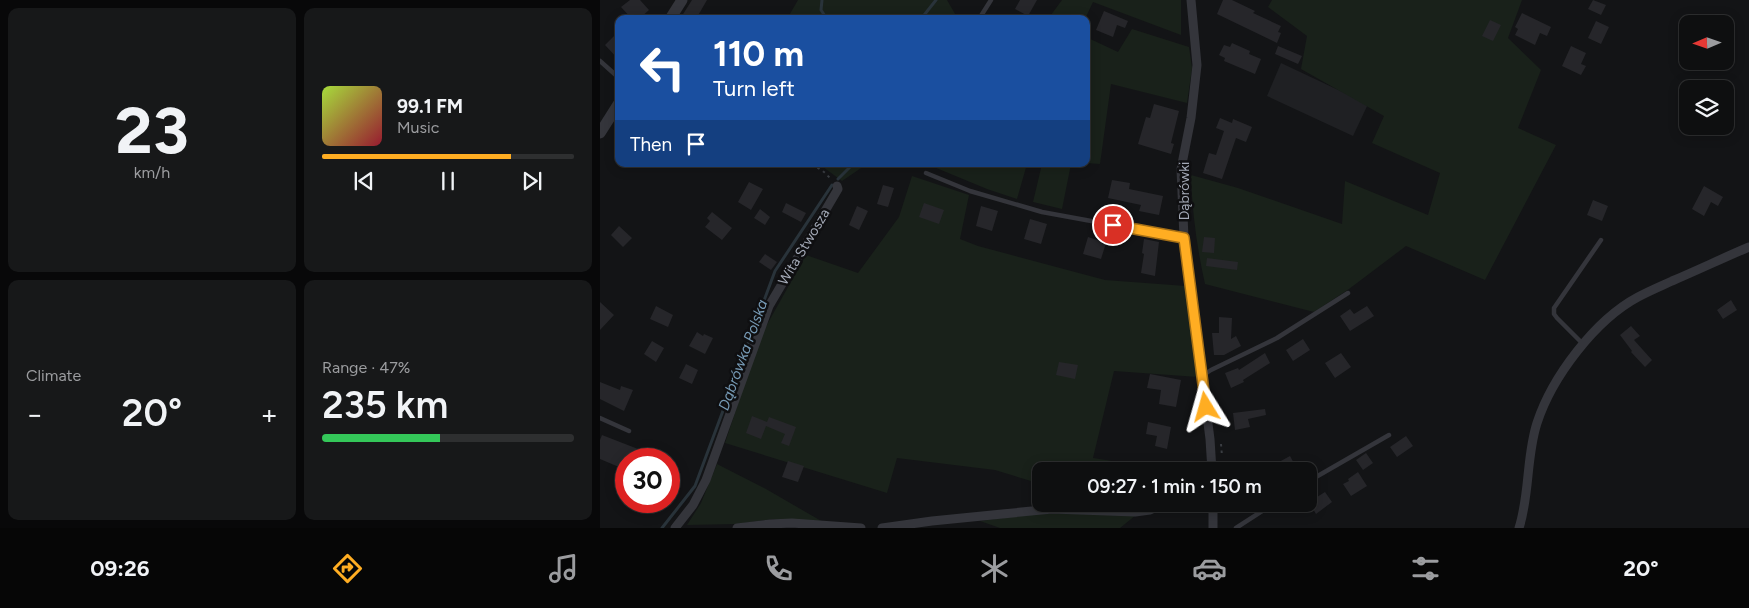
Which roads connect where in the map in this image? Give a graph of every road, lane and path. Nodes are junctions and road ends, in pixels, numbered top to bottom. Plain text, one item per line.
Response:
1 (682, 0) edge
2 (991, 0) edge
3 (1191, 0) edge
4 (673, 15) edge
5 (982, 15) edge
6 (600, 61) edge
7 (615, 74) edge
8 (615, 109) edge
9 (600, 133) edge
10 (816, 167) edge
11 (926, 173) dead end
12 (837, 186) joint
13 (1184, 238) junction
14 (1601, 240) dead end
15 (1749, 246) edge
16 (1348, 293) dead end
17 (1583, 344) junction
18 (1202, 376) junction
19 (600, 418) edge
20 (629, 431) dead end
21 (1388, 435) dead end
22 (1220, 440) dead end
23 (1222, 457) dead end
24 (1211, 462) edge
25 (1317, 476) edge
26 (1032, 512) edge
27 (1213, 512) edge
28 (1261, 512) edge
29 (675, 528) edge
30 (737, 528) edge
31 (861, 528) edge
32 (882, 528) edge
33 (1213, 528) edge
34 (1236, 528) edge
35 (1519, 528) edge

1 - 4 street
2 - 5 lane
3 - 13 street, Dąbrówki
6 - 7 lane
8 - 9 street
10 - 12 path
11 - 13 lane
12 - 29 street, Wita Stwosza
13 - 18 street, Dąbrówki
14 - 17 lane
15 - 17 street
16 - 18 lane
17 - 35 street
18 - 24 street, Dąbrówki
19 - 20 lane
21 - 25 lane
22 - 23 path
26 - 32 street
27 - 33 street
28 - 34 lane
30 - 31 street

